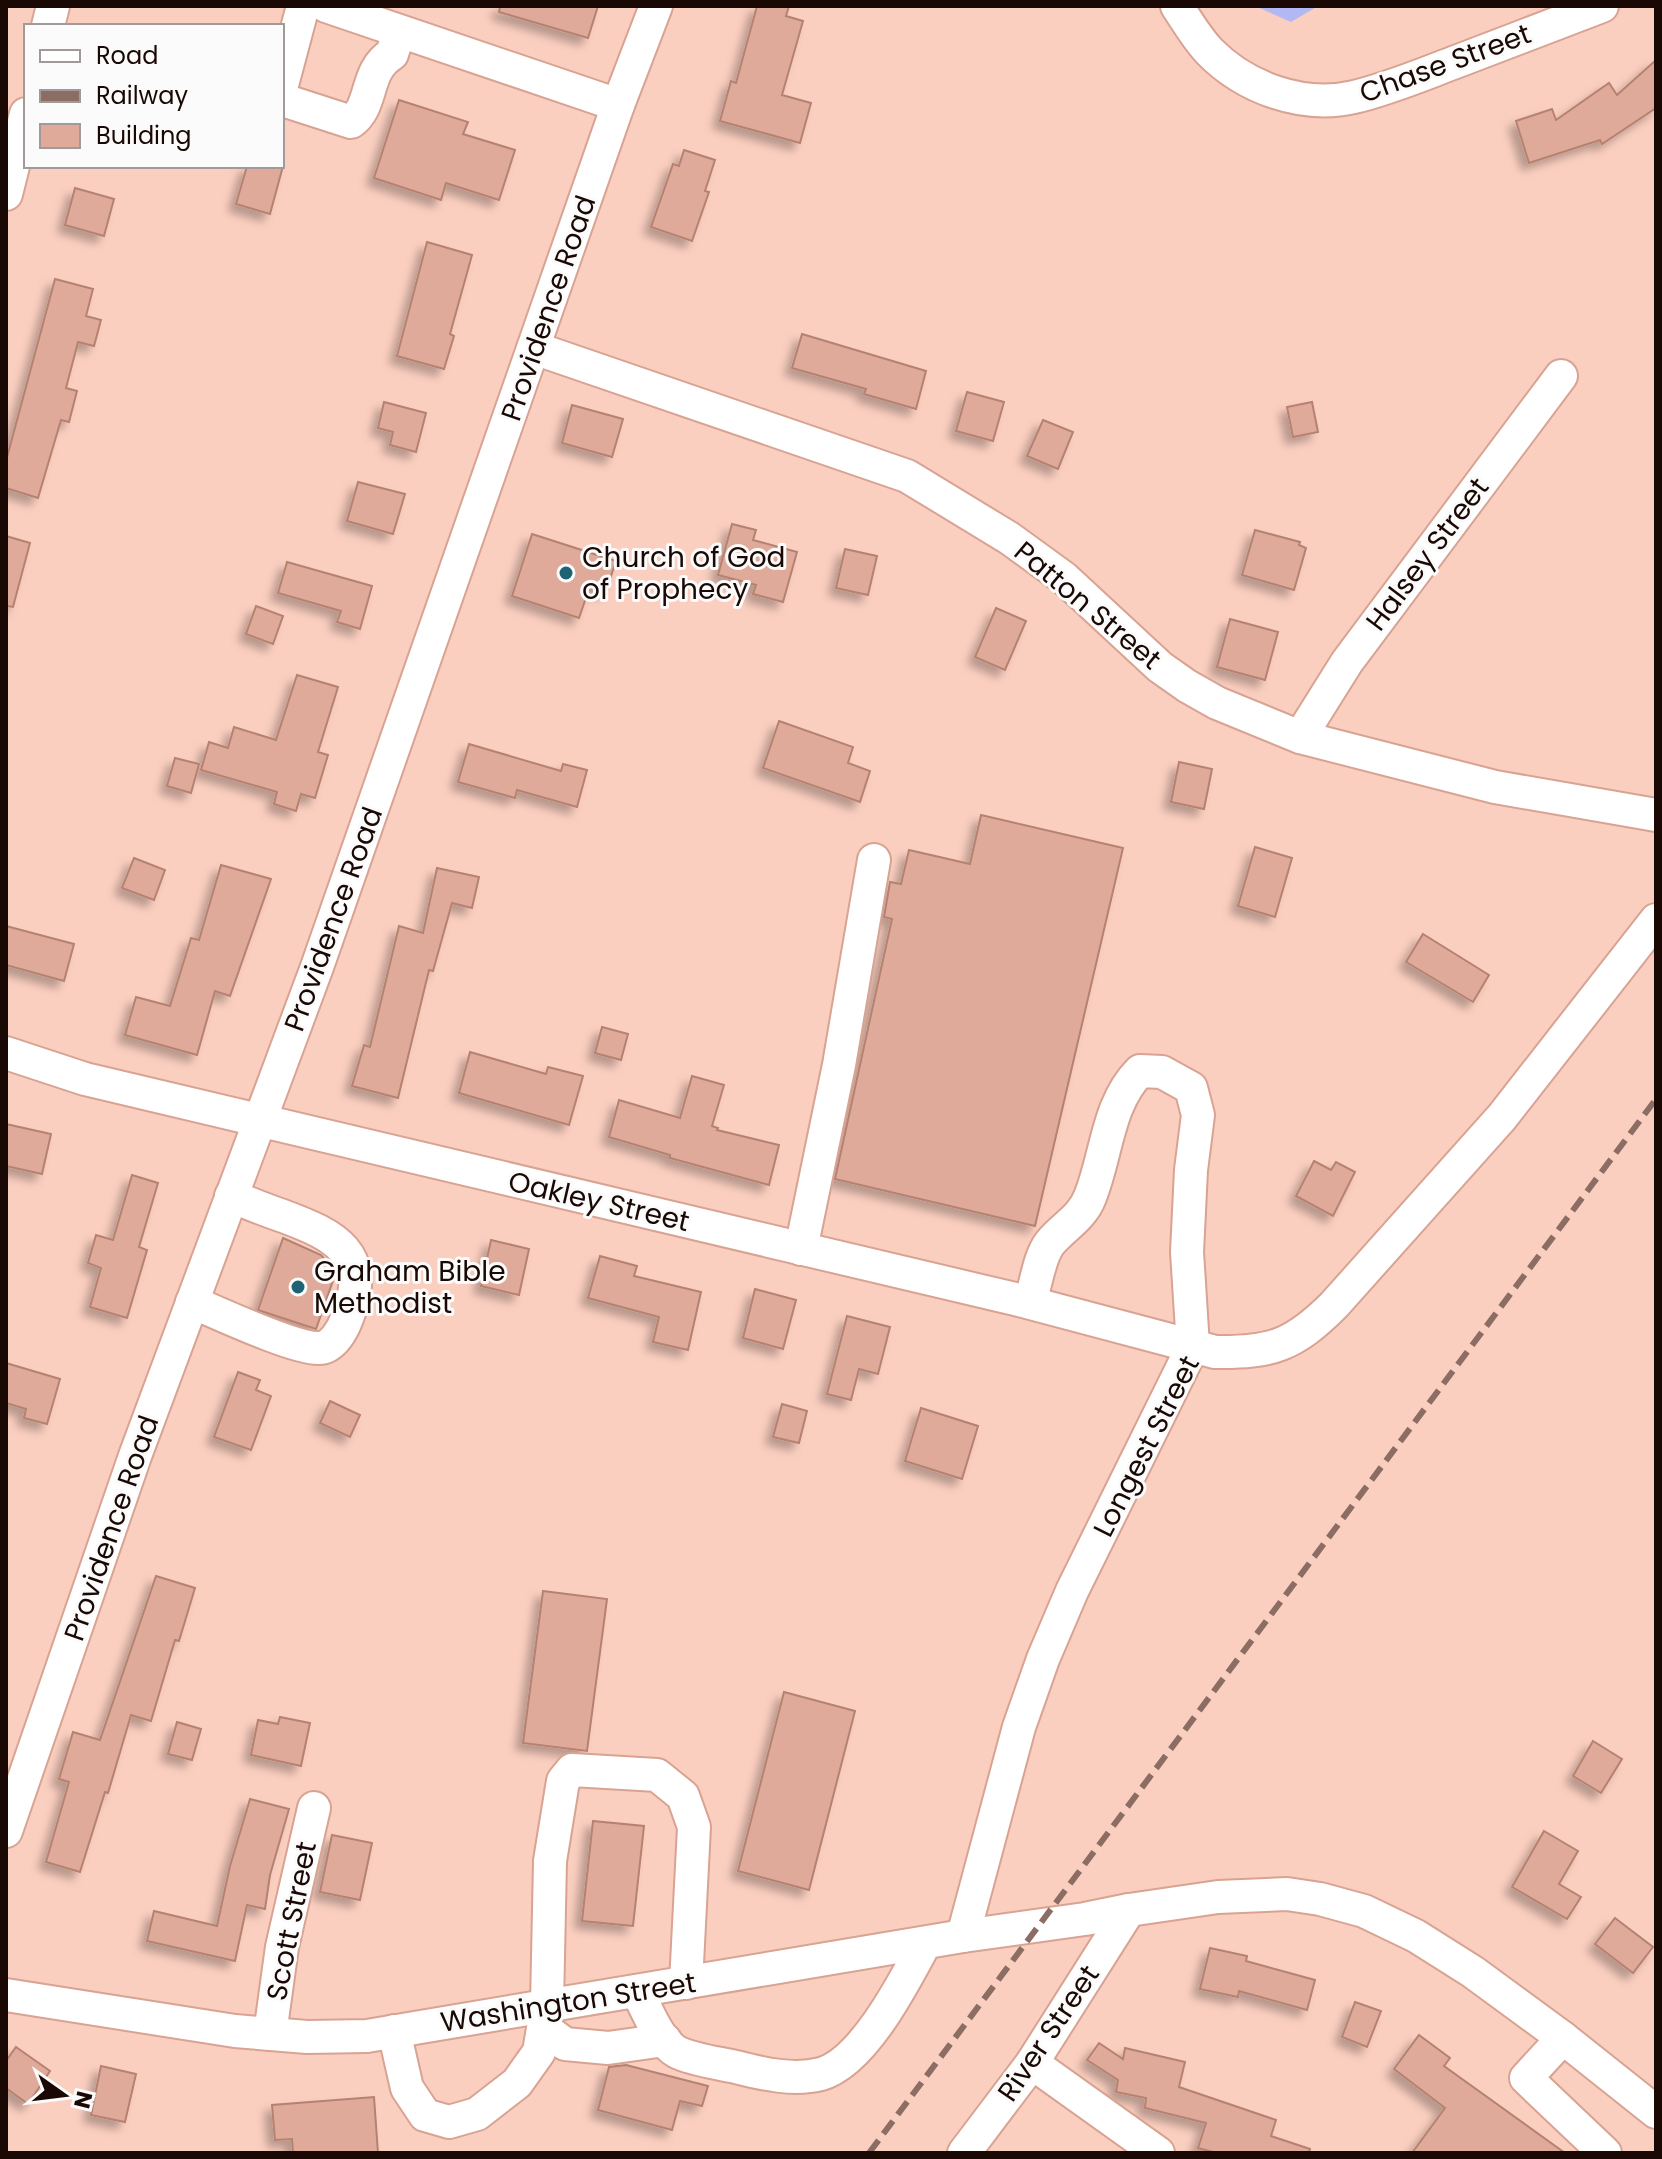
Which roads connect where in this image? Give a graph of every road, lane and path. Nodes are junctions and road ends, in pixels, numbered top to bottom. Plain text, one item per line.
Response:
1 (303, 6) edge
2 (326, 6) edge
3 (656, 6) edge
4 (1177, 6) edge
5 (1602, 6) edge
6 (399, 32) junction
7 (284, 77) edge
8 (284, 97) edge
9 (618, 105) junction
10 (24, 122) edge
11 (6, 194) edge
12 (534, 348) junction
13 (1561, 376) dead end
14 (1300, 737) junction
15 (1656, 815) edge
16 (874, 860) dead end
17 (1656, 920) edge
18 (6, 1053) edge
19 (258, 1121) junction
20 (231, 1196) junction
21 (801, 1249) junction
22 (192, 1302) junction
23 (1030, 1302) junction
24 (1193, 1346) junction
25 (314, 1808) dead end
26 (6, 1831) edge
27 (1129, 1910) junction
28 (963, 1936) junction
29 (925, 1943) junction
30 (686, 1983) junction
31 (637, 1991) junction
32 (15, 2000) edge
33 (546, 2017) junction
34 (394, 2031) junction
35 (270, 2034) junction
36 (1563, 2038) junction
37 (665, 2040) junction
38 (1032, 2063) junction
39 (1656, 2112) edge
40 (964, 2153) edge
41 (1158, 2153) edge
42 (1605, 2153) edge

1 - 7 street
2 - 6 street
3 - 9 street, Providence Road
4 - 5 street, Chase Street
6 - 8 street
6 - 9 street
9 - 12 street, Providence Road
10 - 11 street
12 - 14 street, Patton Street
12 - 19 street, Providence Road
13 - 14 street, Halsey Street
14 - 15 street, Patton Street
16 - 21 street
17 - 24 street, Longest Street
18 - 19 street, Oakley Street
19 - 20 street, Providence Road
19 - 21 street, Oakley Street
20 - 22 street, Providence Road
20 - 22 street
21 - 23 street, Oakley Street
22 - 26 street, Providence Road
23 - 24 street, Oakley Street
23 - 24 street
24 - 28 street, Longest Street
25 - 35 street, Scott Street
27 - 28 street, Washington Street
27 - 36 street, Washington Street
27 - 38 street, River Street
28 - 29 street, Washington Street
29 - 30 street, Washington Street
29 - 37 street
30 - 31 street, Washington Street
30 - 33 street
31 - 33 street, Washington Street
31 - 37 street
32 - 35 street, Washington Street
33 - 34 street, Washington Street
33 - 34 street
33 - 37 street
34 - 35 street, Washington Street
36 - 39 street, Washington Street
36 - 42 street
38 - 40 street, River Street
38 - 41 street

